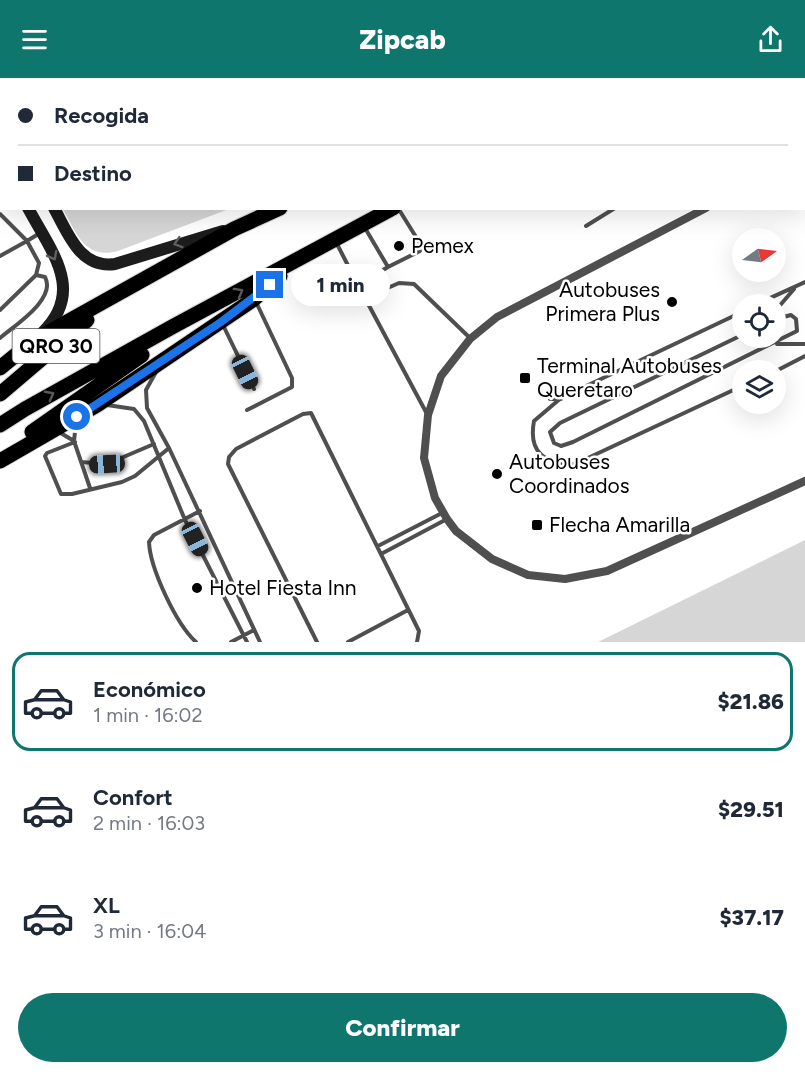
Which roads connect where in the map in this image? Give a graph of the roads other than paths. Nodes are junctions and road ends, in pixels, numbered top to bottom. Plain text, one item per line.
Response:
1 (29, 210) edge
2 (55, 210) edge
3 (276, 210) edge
4 (389, 210) edge
5 (399, 210) edge
6 (612, 210) edge
7 (702, 210) edge
8 (0, 214) edge
9 (363, 225) junction
10 (586, 226) dead end
11 (234, 229) junction
12 (41, 233) junction
13 (335, 240) junction
14 (27, 241) junction
15 (0, 256) edge
16 (300, 258) junction
17 (388, 267) junction
18 (36, 275) junction
19 (805, 282) edge
20 (358, 285) junction
21 (796, 287) junction
22 (780, 294) edge
23 (113, 298) junction
24 (365, 298) junction
25 (786, 298) edge
26 (254, 299) junction
27 (0, 310) edge
28 (786, 316) edge
29 (732, 317) edge
30 (187, 320) junction
31 (221, 322) junction
32 (0, 338) edge
33 (470, 339) junction
34 (786, 339) edge
35 (732, 340) edge
36 (33, 341) junction
37 (786, 344) edge
38 (805, 344) edge
39 (183, 347) junction
40 (766, 348) edge
41 (805, 356) edge
42 (786, 366) edge
43 (0, 368) edge
44 (254, 389) dead end
45 (732, 391) edge
46 (0, 394) edge
47 (550, 399) dead end
48 (561, 399) junction
49 (98, 405) junction
50 (247, 410) dead end
51 (428, 415) junction
52 (77, 417) junction
53 (0, 426) edge
54 (55, 430) junction
55 (74, 441) junction
56 (154, 444) junction
57 (170, 448) junction
58 (0, 453) edge
59 (158, 456) junction
60 (0, 461) edge
61 (81, 462) junction
62 (805, 481) edge
63 (90, 488) junction
64 (200, 511) junction
65 (445, 516) junction
66 (185, 520) junction
67 (378, 546) junction
68 (381, 554) junction
69 (408, 610) junction
70 (254, 630) junction
71 (244, 636) junction
72 (196, 642) edge
73 (231, 642) edge
74 (247, 642) edge
75 (260, 642) edge
76 (317, 642) edge
77 (348, 642) edge
78 (417, 642) edge

1 - 12 street
11 -> 2 street
3 - 11 highway, QRO 30
4 - 9 highway, QRO 30
5 - 17 lane
6 - 10 lane
7 - 33 street
8 - 14 lane
9 - 13 highway, QRO 30
9 - 17 lane
11 - 23 highway, QRO 30
12 - 14 lane
12 -> 36 street
13 - 16 highway, QRO 30
13 - 20 lane
14 - 15 lane
14 - 18 lane
16 - 26 highway
30 -> 16 highway, QRO 30
17 - 20 lane
18 - 27 lane
18 - 32 lane
19 - 21 lane
20 - 24 lane
21 - 22 lane
21 - 25 lane
23 - 36 highway, QRO 30
23 - 46 highway, QRO 30
24 - 33 lane
24 - 51 lane
26 - 31 highway
26 - 50 lane
28 - 34 lane
29 - 48 lane
53 -> 30 highway, QRO 30
30 - 58 highway, QRO 30
31 - 39 highway
31 - 44 lane
33 - 51 street
35 - 40 lane
36 - 43 highway, QRO 30
37 - 38 lane
39 - 49 highway
39 - 57 lane
41 - 42 lane
45 - 48 lane
47 - 48 lane
49 - 52 highway
49 - 56 lane
51 - 65 street
52 - 54 highway
52 - 55 lane
54 - 55 lane
54 - 60 highway
55 - 61 lane
55 - 63 lane
56 - 59 lane
56 - 61 lane
57 - 59 lane
57 - 64 lane
59 - 63 lane
59 - 66 lane
61 - 63 lane
62 - 65 street
64 - 66 lane
64 - 70 lane
65 - 67 lane
65 - 68 lane
66 - 71 lane
66 - 72 lane
67 - 68 lane
67 - 76 lane
68 - 69 lane
69 - 77 lane
69 - 78 lane
70 - 71 lane
70 - 75 lane
71 - 73 lane
71 - 74 lane

